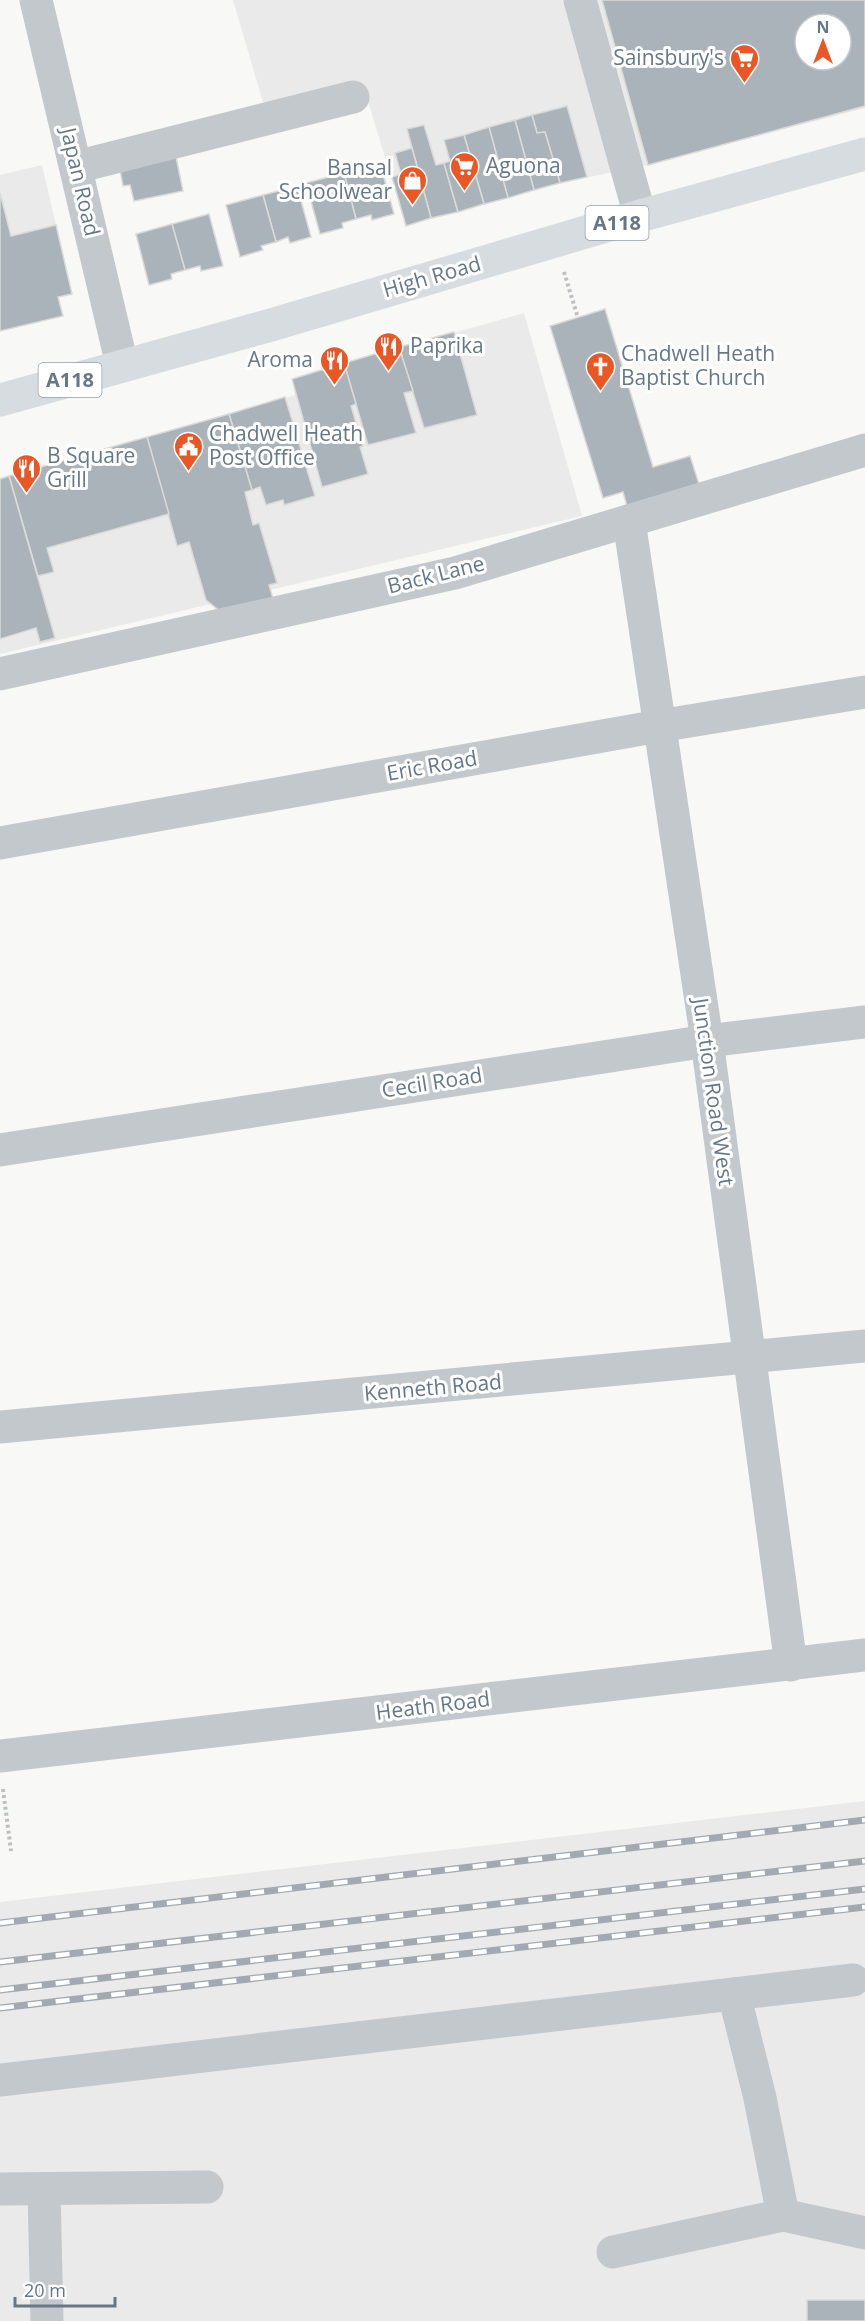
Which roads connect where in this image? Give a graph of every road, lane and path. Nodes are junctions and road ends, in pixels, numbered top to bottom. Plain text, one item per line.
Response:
1 (36, 0) edge
2 (580, 0) edge
3 (353, 97) dead end
4 (865, 154) edge
5 (76, 167) junction
6 (640, 216) junction
7 (555, 243) junction
8 (578, 318) dead end
9 (122, 365) junction
10 (0, 400) edge
11 (865, 450) edge
12 (629, 521) junction
13 (0, 674) edge
14 (865, 692) edge
15 (659, 726) junction
16 (0, 843) edge
17 (865, 1022) edge
18 (707, 1041) junction
19 (0, 1150) edge
20 (865, 1346) edge
21 (749, 1359) junction
22 (0, 1427) edge
23 (865, 1655) edge
24 (791, 1665) junction
25 (1, 1770) edge
26 (10, 1851) dead end
27 (854, 1980) dead end
28 (734, 1994) junction
29 (0, 2080) edge
30 (207, 2187) dead end
31 (0, 2189) edge
32 (44, 2189) junction
33 (783, 2215) junction
34 (865, 2233) edge
35 (613, 2252) dead end
36 (47, 2321) edge

1 - 5 street, Japan Road
2 - 6 street
3 - 5 street
4 - 6 main road, High Road / A118
5 - 9 street, Japan Road
6 - 7 main road, High Road / A118
7 - 8 path
7 - 9 main road, High Road / A118
9 - 10 main road, High Road / A118
11 - 12 street, Back Lane
12 - 13 street, Back Lane
12 - 15 street, Junction Road West
14 - 15 street, Eric Road
15 - 16 street, Eric Road
15 - 18 street, Junction Road West
17 - 18 street, Cecil Road
18 - 19 street, Cecil Road
18 - 21 street, Junction Road West
20 - 21 street, Kenneth Road
21 - 22 street, Kenneth Road
21 - 24 street, Junction Road West
23 - 24 street, Heath Road
24 - 25 street, Heath Road
25 - 26 path
27 - 28 street
28 - 29 street
28 - 33 street
30 - 32 street
31 - 32 street
32 - 36 street
33 - 34 street
33 - 35 street

